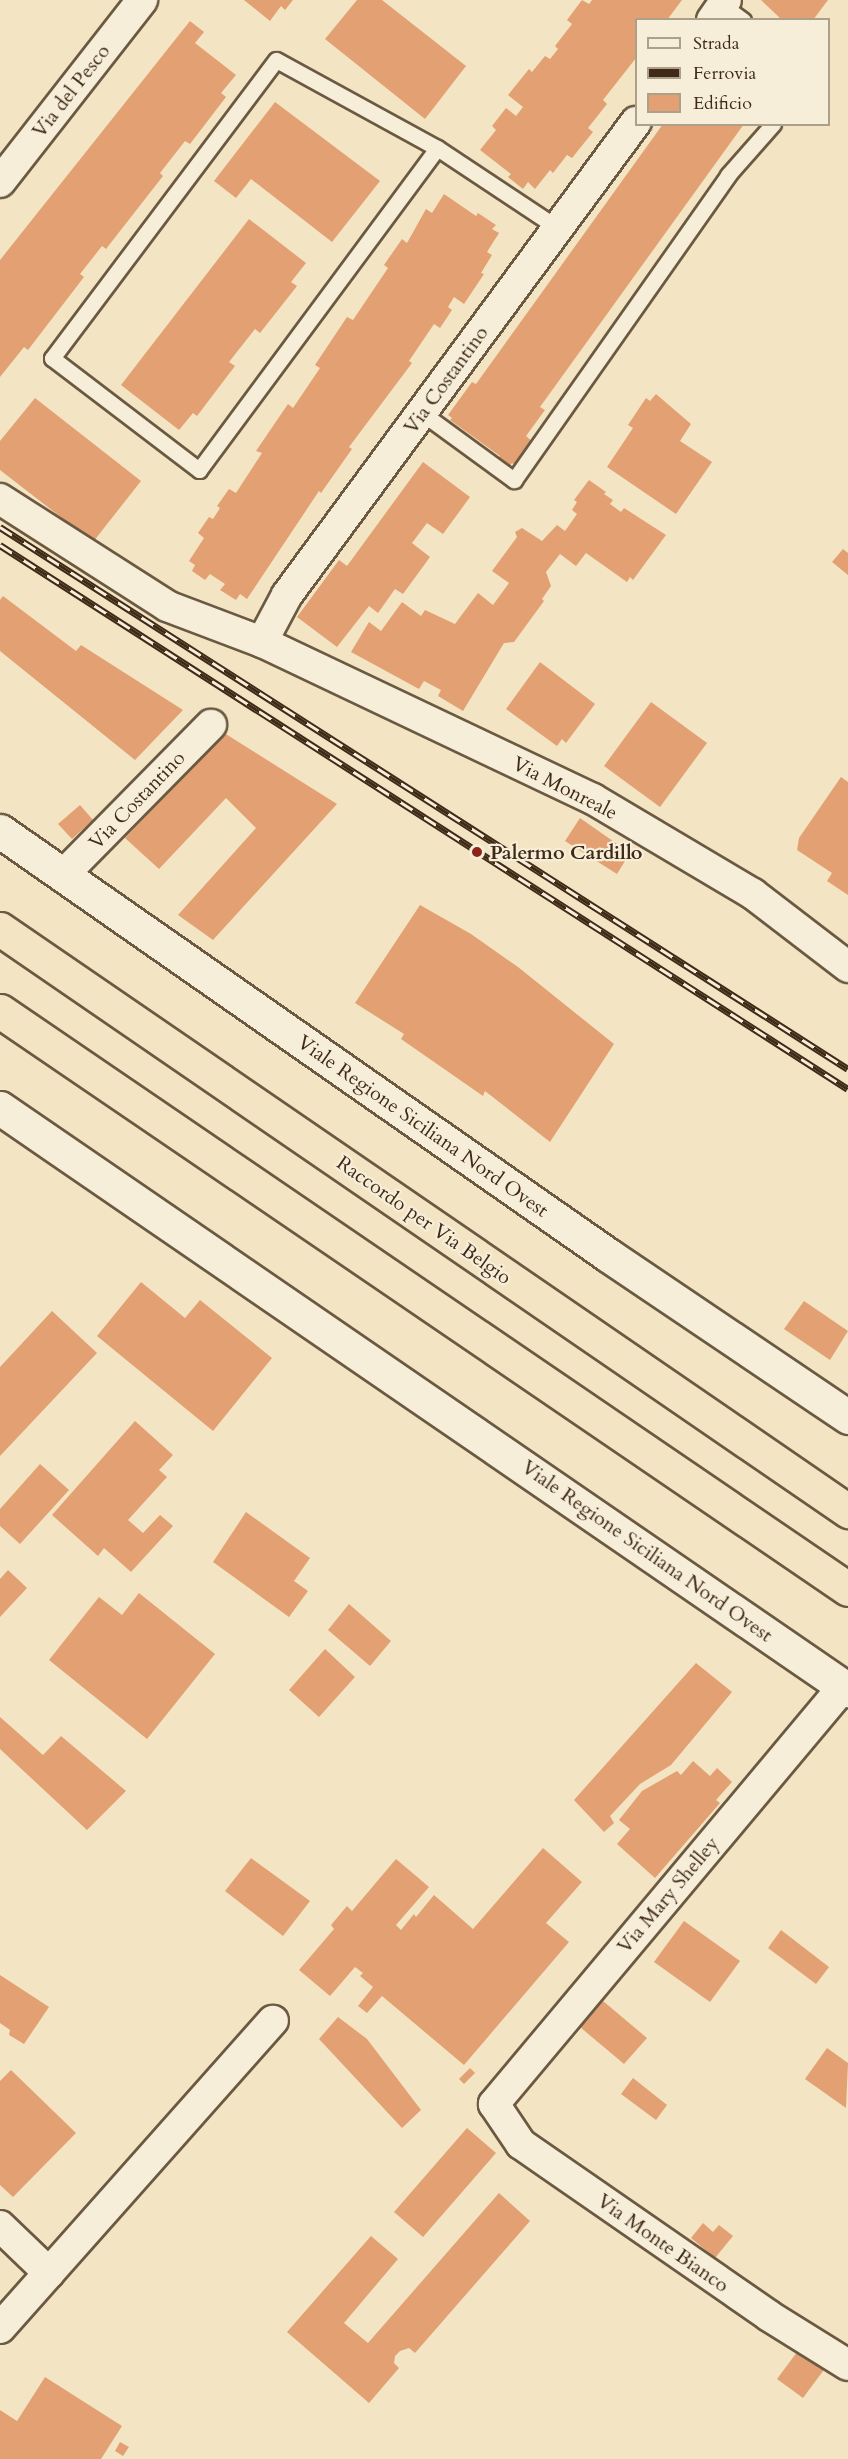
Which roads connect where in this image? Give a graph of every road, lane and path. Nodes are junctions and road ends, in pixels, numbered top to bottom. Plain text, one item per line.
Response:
1 (142, 0) edge
2 (635, 123) edge
3 (771, 126) edge
4 (437, 148) junction
5 (0, 182) edge
6 (558, 228) junction
7 (422, 412) junction
8 (0, 499) edge
9 (262, 642) junction
10 (211, 724) dead end
11 (0, 831) edge
12 (63, 875) junction
13 (0, 929) edge
14 (848, 968) edge
15 (0, 1011) edge
16 (0, 1108) edge
17 (848, 1417) edge
18 (848, 1511) edge
19 (848, 1589) edge
20 (845, 1689) edge
21 (273, 2021) dead end
22 (494, 2104) joint
23 (0, 2226) edge
24 (48, 2273) junction
25 (0, 2328) edge
26 (848, 2366) edge

1 - 5 street, Via del Pesco
2 - 6 street, Via Costantino
3 - 7 lane
4 - 4 lane
4 - 6 lane
6 - 7 street, Via Costantino
7 - 9 street, Via Costantino
8 - 9 street, Via Monreale
9 - 14 street, Via Monreale
10 - 12 street, Via Costantino
11 - 12 street, Viale Regione Siciliana Nord Ovest
12 - 17 street, Viale Regione Siciliana Nord Ovest
13 - 18 highway, Raccordo per Via Belgio
15 - 19 highway
16 - 20 street, Viale Regione Siciliana Nord Ovest
20 - 22 street, Via Mary Shelley
21 - 24 street
22 - 26 street, Via Monte Bianco
23 - 24 street
24 - 25 street

